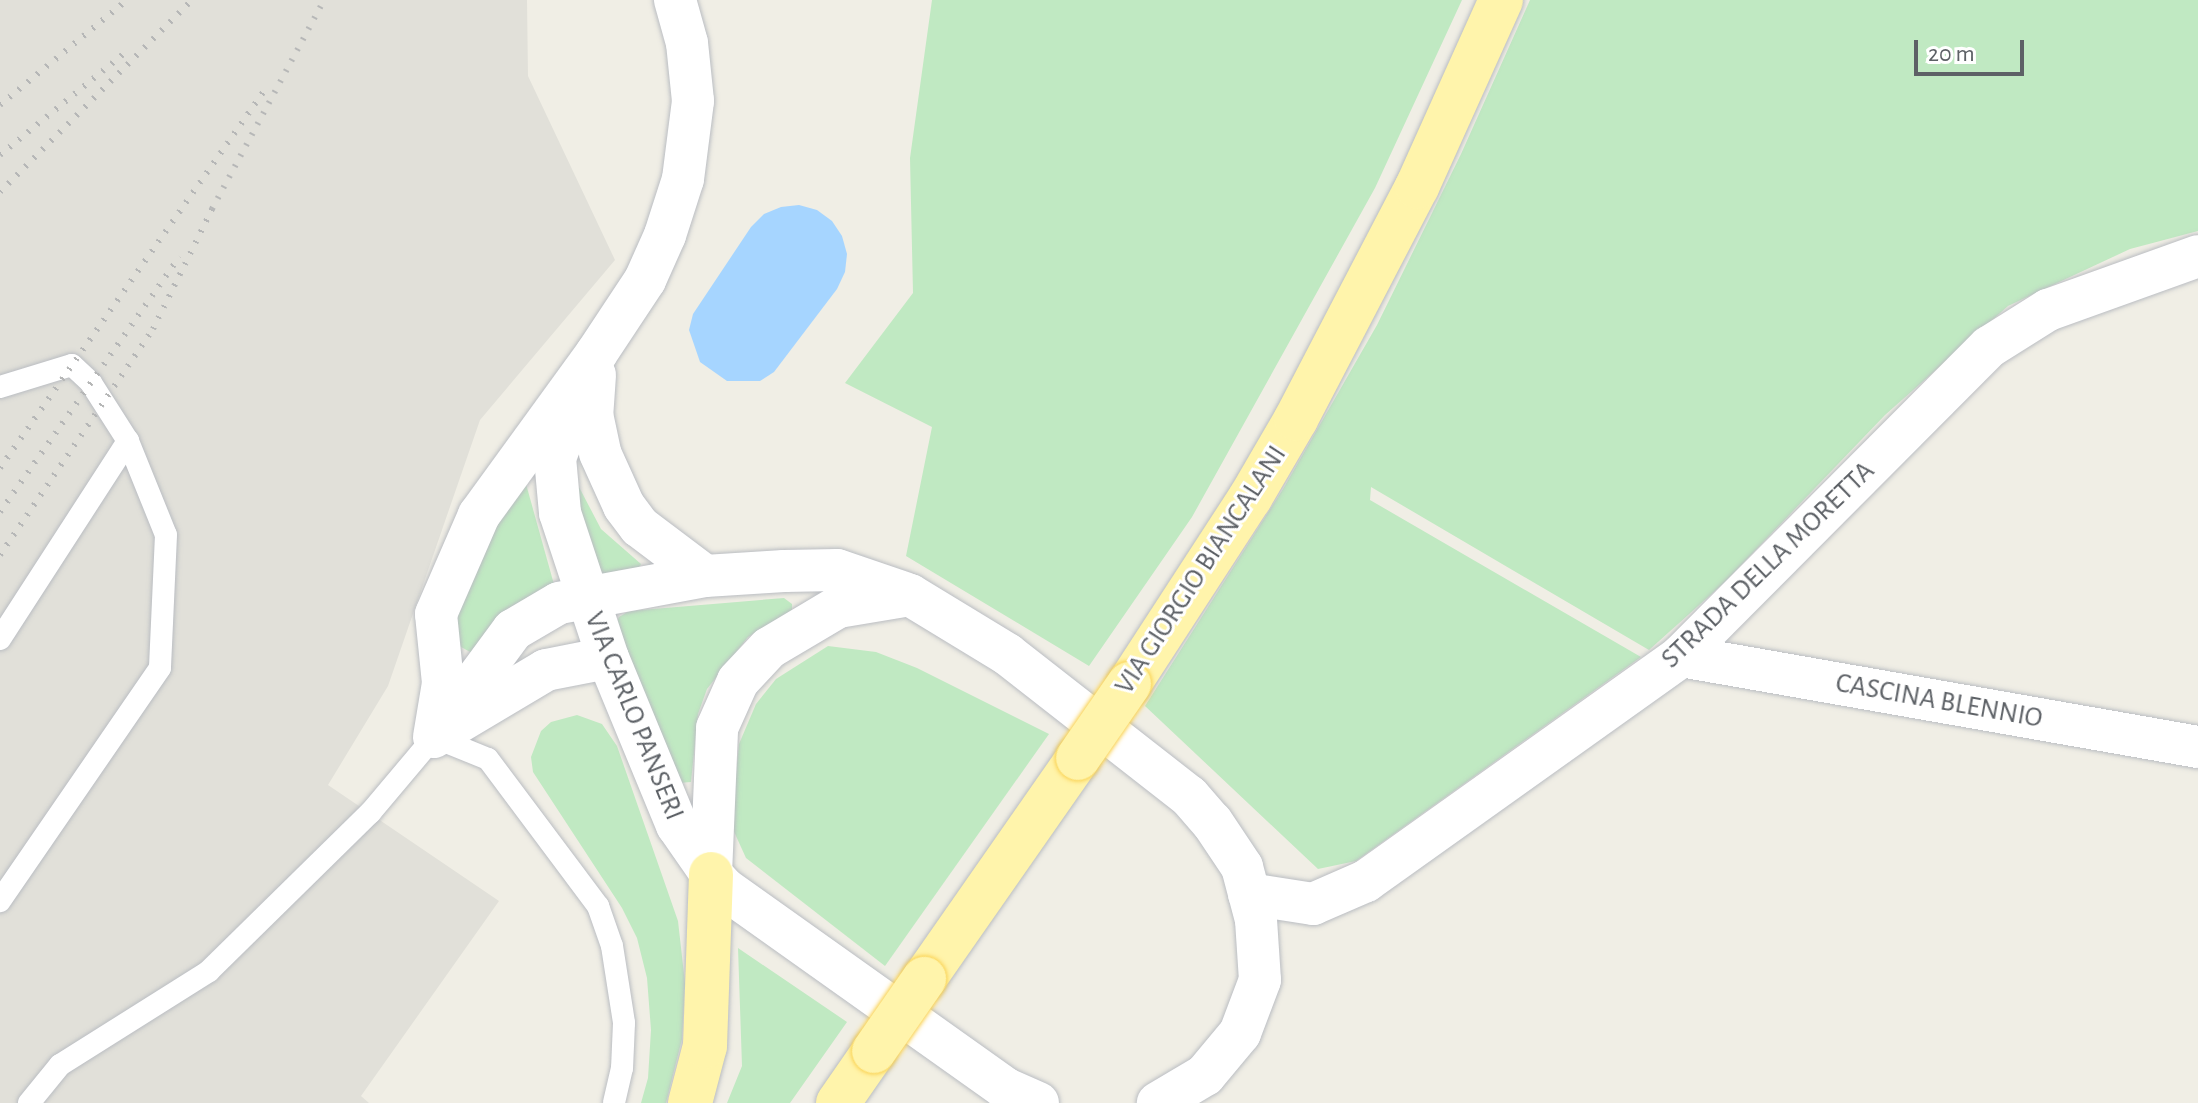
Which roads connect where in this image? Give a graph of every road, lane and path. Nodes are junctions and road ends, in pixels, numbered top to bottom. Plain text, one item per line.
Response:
1 (675, 0) edge
2 (1501, 0) edge
3 (2198, 256) edge
4 (596, 354) junction
5 (0, 387) edge
6 (128, 441) junction
7 (705, 576) junction
8 (910, 595) junction
9 (585, 598) junction
10 (0, 639) edge
11 (1681, 656) junction
12 (608, 658) junction
13 (434, 737) junction
14 (2198, 747) edge
15 (711, 874) junction
16 (1249, 894) junction
17 (0, 901) edge
18 (29, 1103) edge
19 (614, 1103) edge
20 (690, 1103) edge
21 (838, 1103) edge
22 (1038, 1103) edge
23 (1158, 1103) edge

1 - 4 street, VIA CARLO PANSERI
2 - 21 main road, VIA GIORGIO BIANCALANI, bridge
3 - 11 street, STRADA DELLA MORETTA
4 - 7 street, VIA CARLO PANSERI
4 - 9 street, VIA CARLO PANSERI
4 - 13 street, VIA CARLO PANSERI
5 - 6 lane
6 - 10 lane
6 - 17 lane
7 - 8 street, VIA CARLO PANSERI
7 - 9 street, VIA CARLO PANSERI
8 - 15 street
8 - 16 street, VIA CARLO PANSERI
9 - 12 street, VIA CARLO PANSERI
9 - 13 street
11 - 14 street, CASCINA BLENNIO
11 - 16 street, STRADA DELLA MORETTA
12 - 13 street
12 - 15 street, VIA CARLO PANSERI
13 - 18 lane
13 - 19 lane
15 - 20 main road
15 - 22 street, VIA CARLO PANSERI
16 - 23 street, VIA CARLO PANSERI

